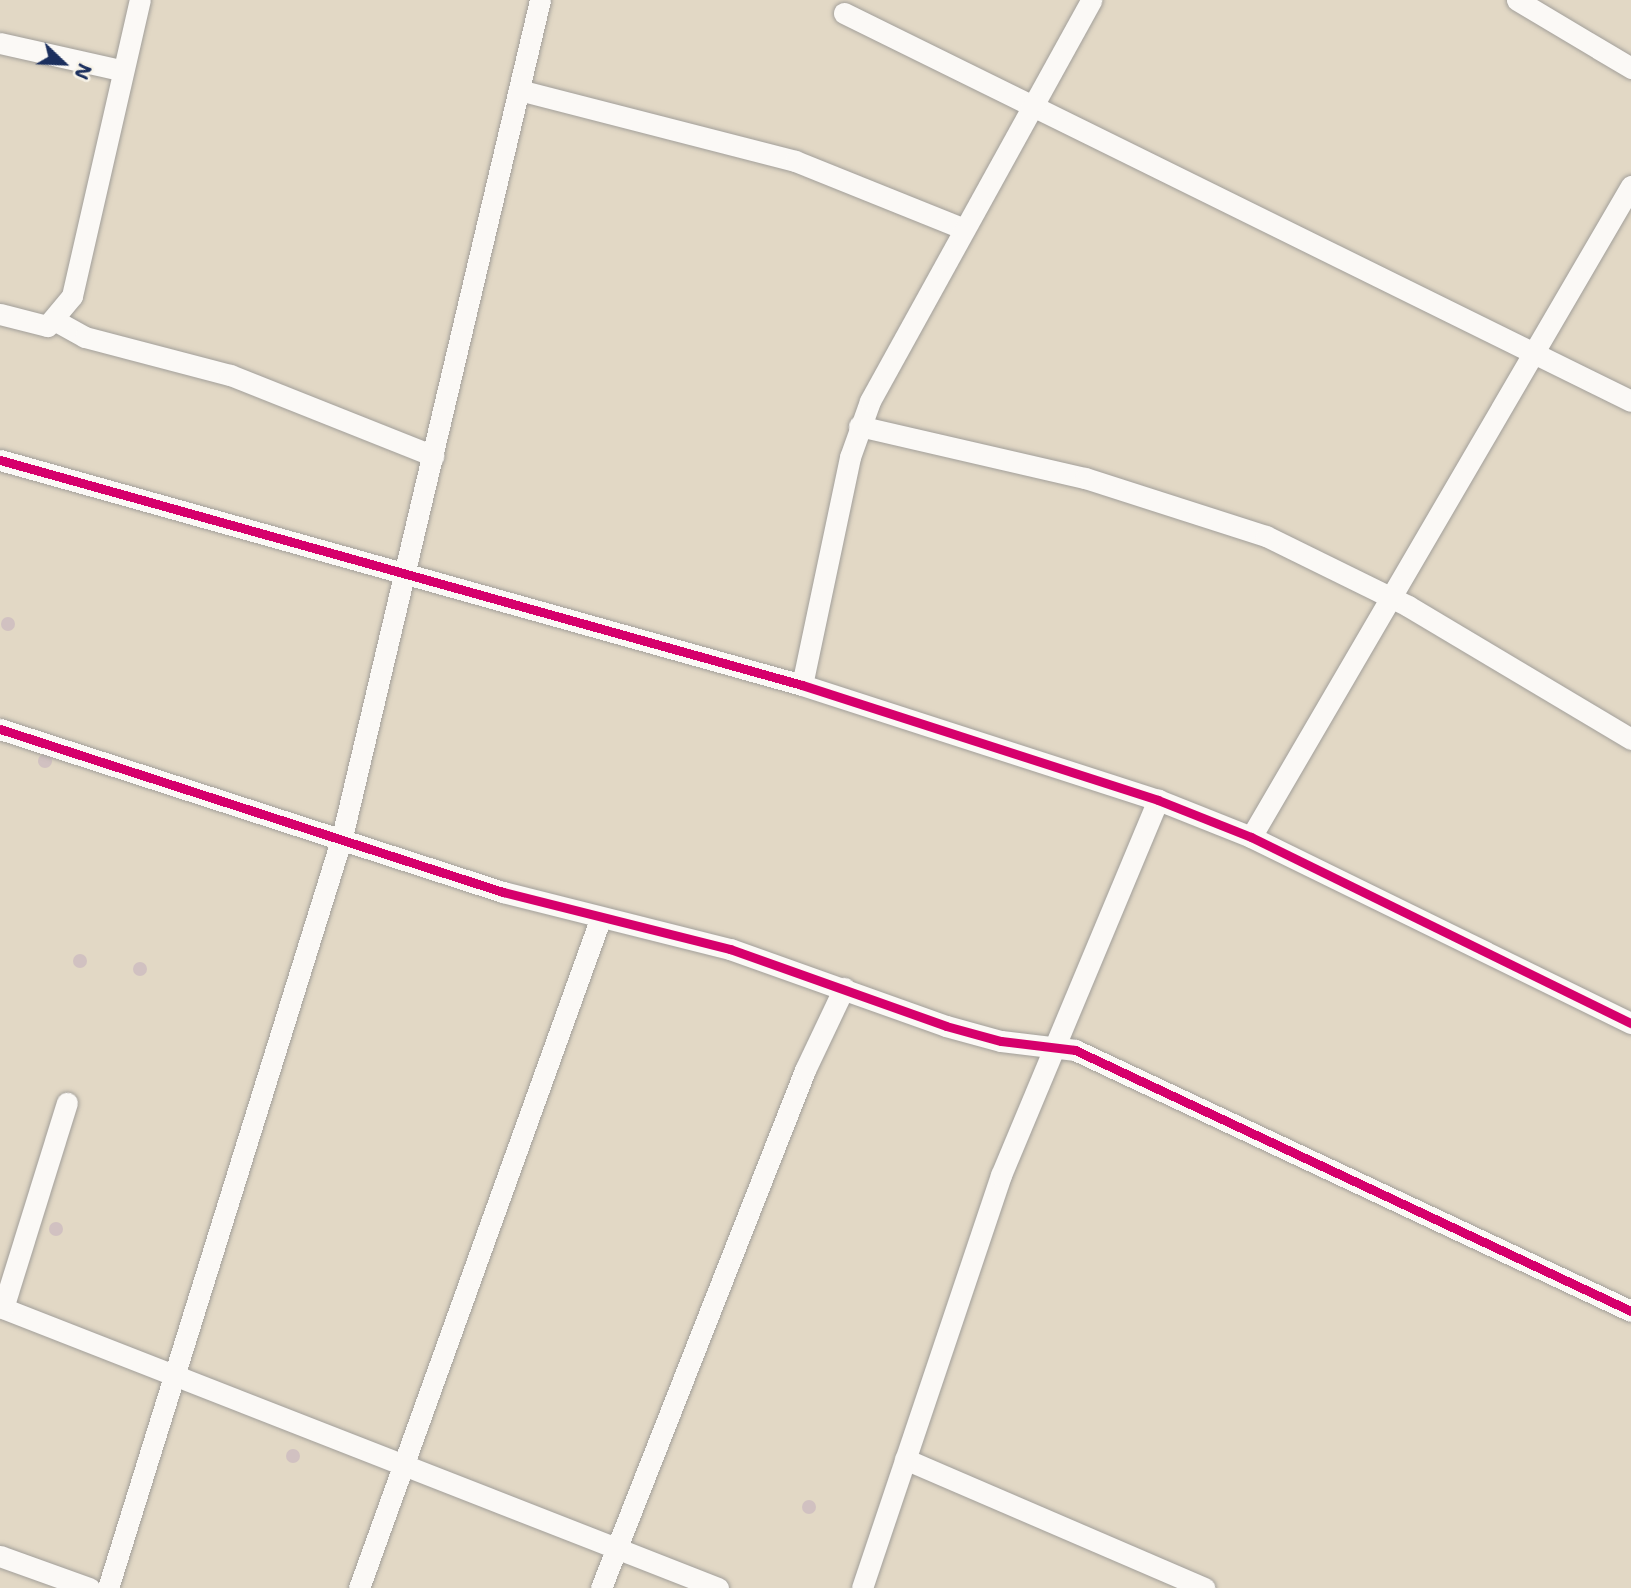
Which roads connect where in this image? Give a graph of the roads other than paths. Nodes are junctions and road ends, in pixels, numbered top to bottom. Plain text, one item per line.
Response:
1 (140, 0) edge
2 (540, 0) edge
3 (1091, 0) edge
4 (1517, 0) edge
5 (844, 13) dead end
6 (0, 43) edge
7 (1631, 68) edge
8 (120, 70) junction
9 (519, 90) junction
10 (1032, 107) junction
11 (1631, 186) edge
12 (964, 229) junction
13 (0, 314) edge
14 (56, 321) junction
15 (1533, 352) junction
16 (1631, 401) edge
17 (859, 426) junction
18 (434, 456) junction
19 (0, 460) edge
20 (408, 571) junction
21 (1389, 597) junction
22 (802, 685) junction
23 (0, 729) edge
24 (1631, 739) edge
25 (1158, 800) junction
26 (342, 837) junction
27 (1251, 837) junction
28 (601, 918) junction
29 (844, 988) junction
30 (1631, 1023) edge
31 (1052, 1045) junction
32 (67, 1103) dead end
33 (1, 1308) edge
34 (1631, 1311) edge
35 (175, 1381) junction
36 (905, 1459) junction
37 (404, 1465) junction
38 (616, 1549) junction
39 (0, 1556) edge
40 (89, 1588) edge
41 (107, 1588) edge
42 (359, 1588) edge
43 (601, 1588) edge
44 (718, 1588) edge
45 (862, 1588) edge
46 (1204, 1588) edge

1 - 8 street
2 - 9 street
3 - 10 street
4 - 7 street
5 - 10 street
6 - 8 street
8 - 14 street
9 - 12 street
9 - 18 street
10 - 12 street
10 - 15 street
11 - 15 street
12 - 17 street
13 - 14 street
14 - 18 street
15 - 16 street
15 - 21 street
17 - 21 street
17 - 22 street
18 - 20 street
19 - 20 street
20 - 22 street
20 - 26 street
21 - 24 street
21 - 27 street
22 - 25 street
23 - 26 street
25 - 27 street
25 - 31 street
26 - 28 street
26 - 35 street
27 - 30 street
28 - 29 street
28 - 37 street
29 - 31 street
29 - 38 street
31 - 34 street
31 - 36 street
32 - 33 street
33 - 35 street
35 - 37 street
35 - 41 street
36 - 45 street
36 - 46 street
37 - 38 street
37 - 42 street
38 - 43 street
38 - 44 street
39 - 40 street

